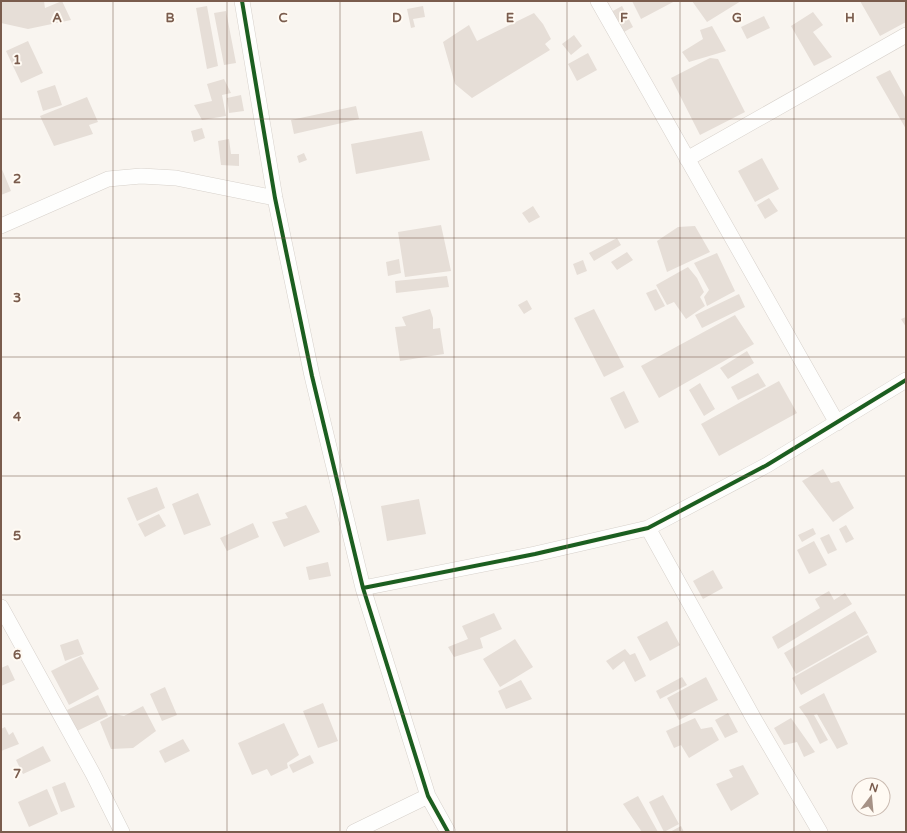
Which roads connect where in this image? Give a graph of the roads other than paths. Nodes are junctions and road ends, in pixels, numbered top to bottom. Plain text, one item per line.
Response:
1 (242, 1) edge
2 (598, 1) edge
3 (906, 35) edge
4 (687, 159) junction
5 (275, 198) junction
6 (1, 226) edge
7 (904, 386) edge
8 (837, 422) junction
9 (648, 528) junction
10 (363, 588) junction
11 (1, 607) edge
12 (428, 796) junction
13 (122, 832) edge
14 (354, 832) edge
15 (448, 832) edge
16 (820, 832) edge

1 - 5 street
2 - 4 street
3 - 4 street
4 - 8 street
5 - 6 street
5 - 10 street
7 - 8 street
8 - 9 street
9 - 10 street
9 - 16 street
10 - 12 street
11 - 13 street
12 - 14 street
12 - 15 street

